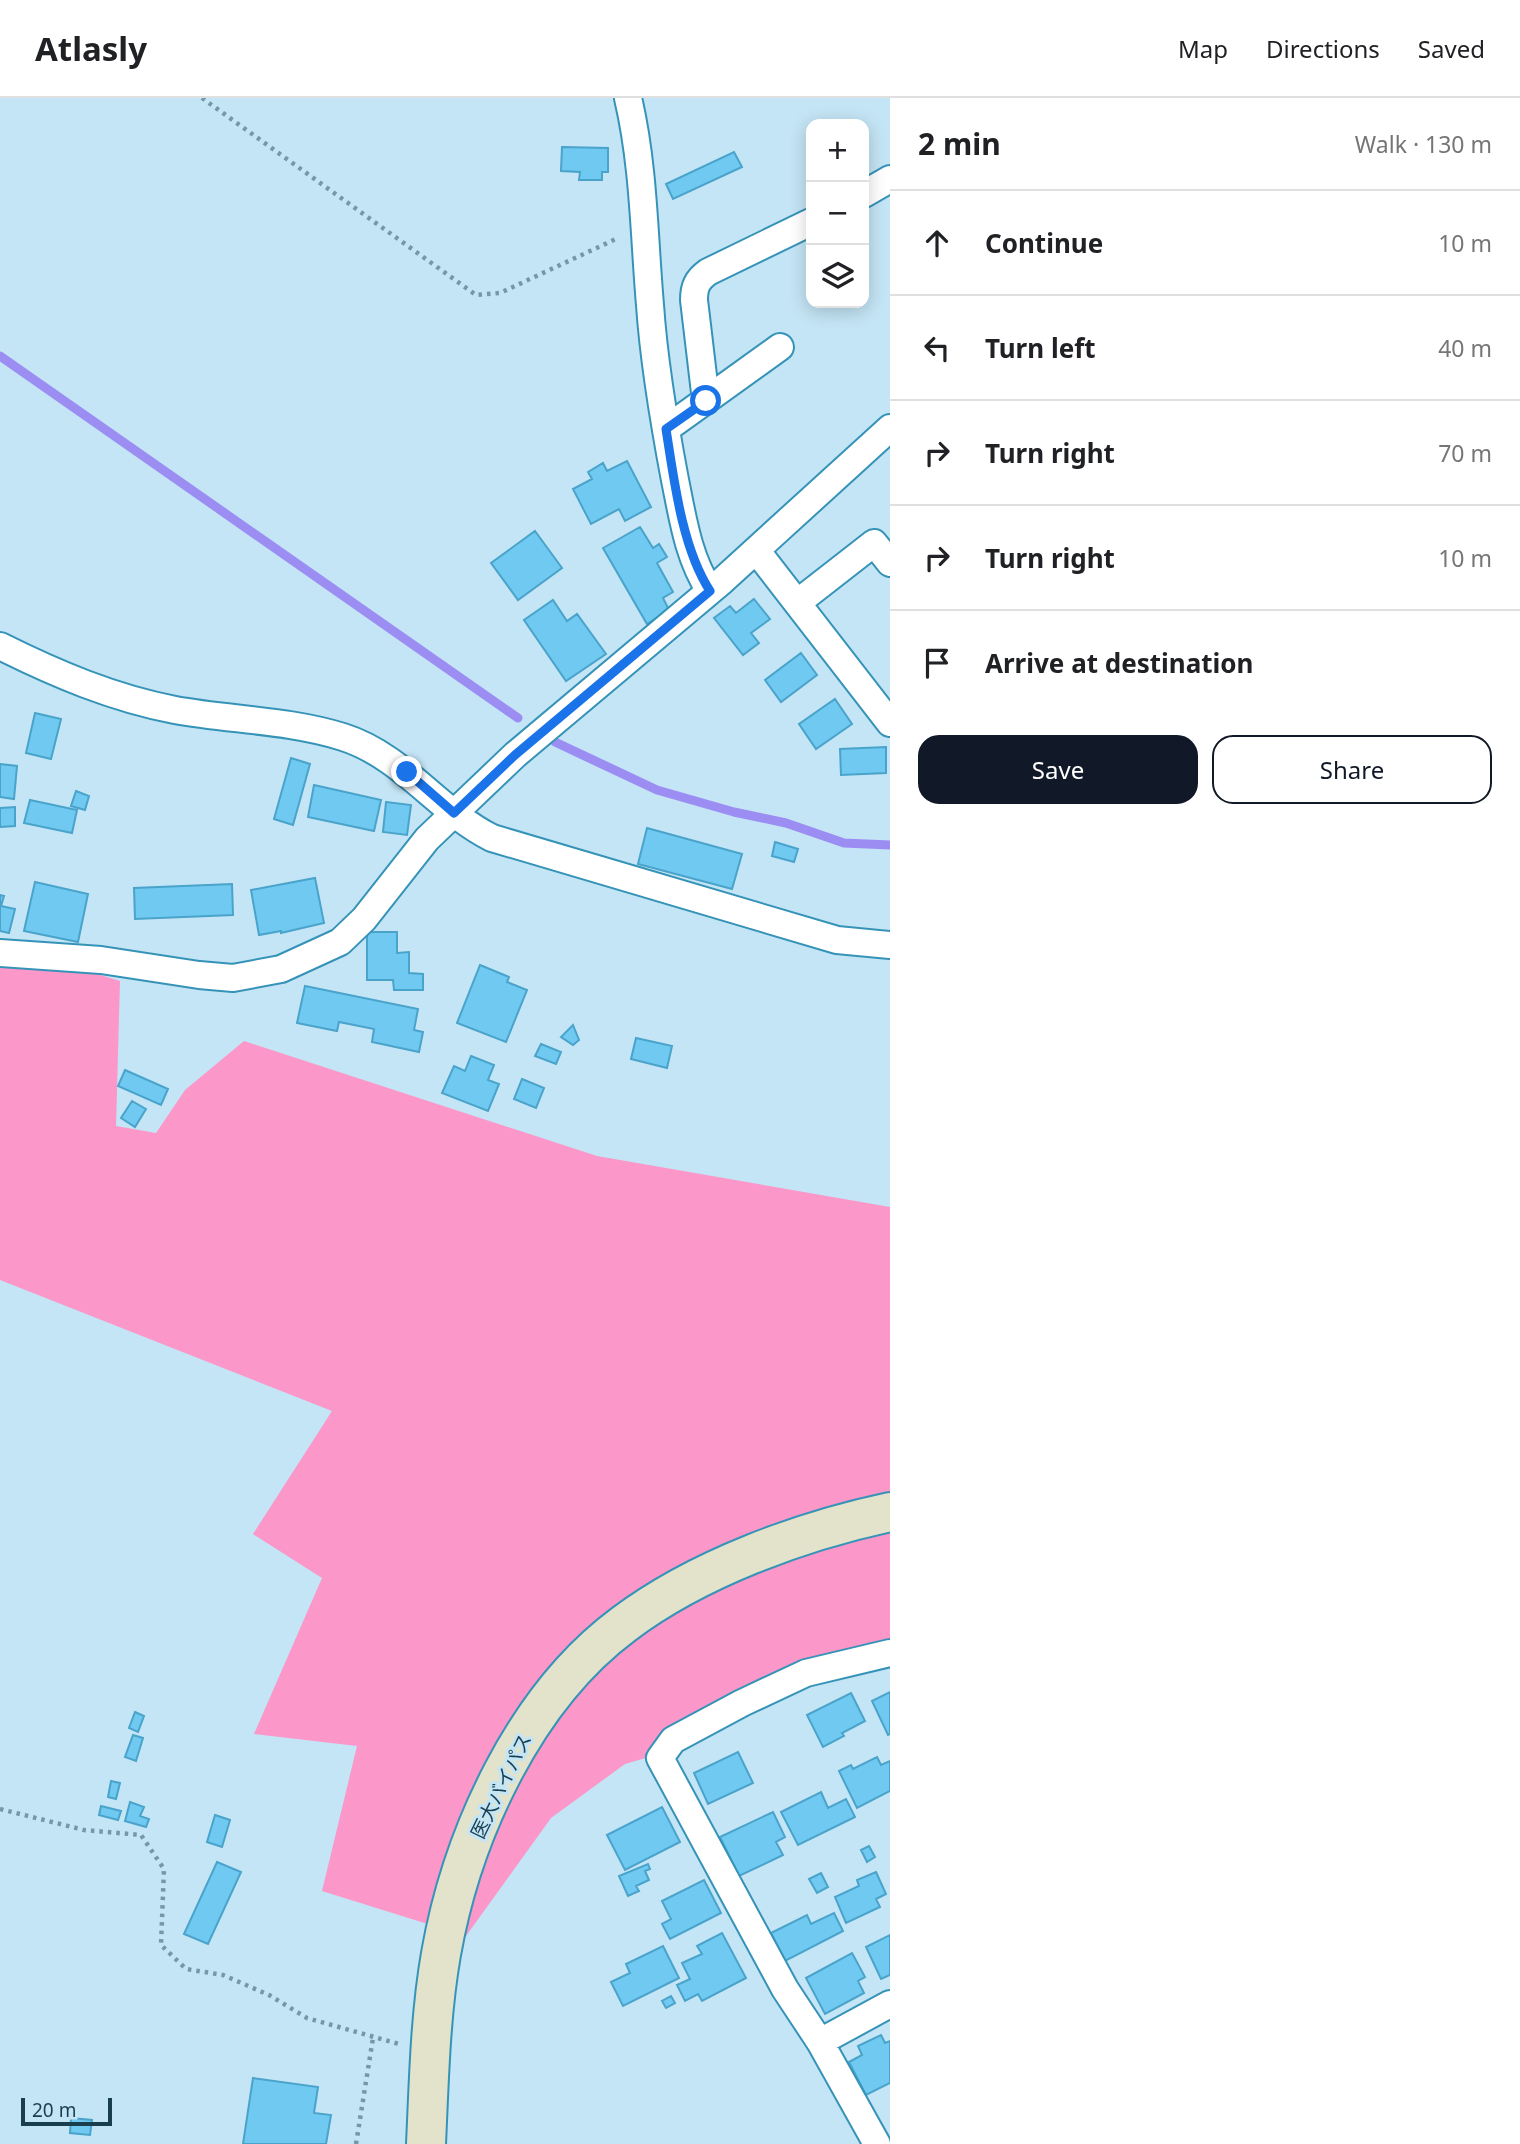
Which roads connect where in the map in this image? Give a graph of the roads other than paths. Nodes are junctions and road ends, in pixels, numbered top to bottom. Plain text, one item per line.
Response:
1 (628, 98) edge
2 (890, 179) edge
3 (869, 191) edge
4 (806, 224) edge
5 (780, 347) dead end
6 (706, 401) junction
7 (890, 428) edge
8 (666, 429) junction
9 (756, 550) junction
10 (890, 563) edge
11 (710, 591) junction
12 (797, 603) junction
13 (0, 646) edge
14 (890, 723) edge
15 (454, 813) junction
16 (890, 945) edge
17 (0, 953) edge
18 (890, 1512) edge
19 (890, 1653) edge
20 (890, 2004) edge
21 (820, 2042) junction
22 (426, 2144) edge
23 (877, 2144) edge

1 - 8 street
2 - 3 street
4 - 6 street
5 - 6 street
6 - 8 street
7 - 9 street
8 - 11 street
9 - 11 street
9 - 12 street
10 - 12 street
11 - 15 street
12 - 14 street
13 - 15 street
15 - 16 street
15 - 17 street
18 - 22 main road, 医大バイパス
19 - 21 street
20 - 21 street
21 - 23 street

